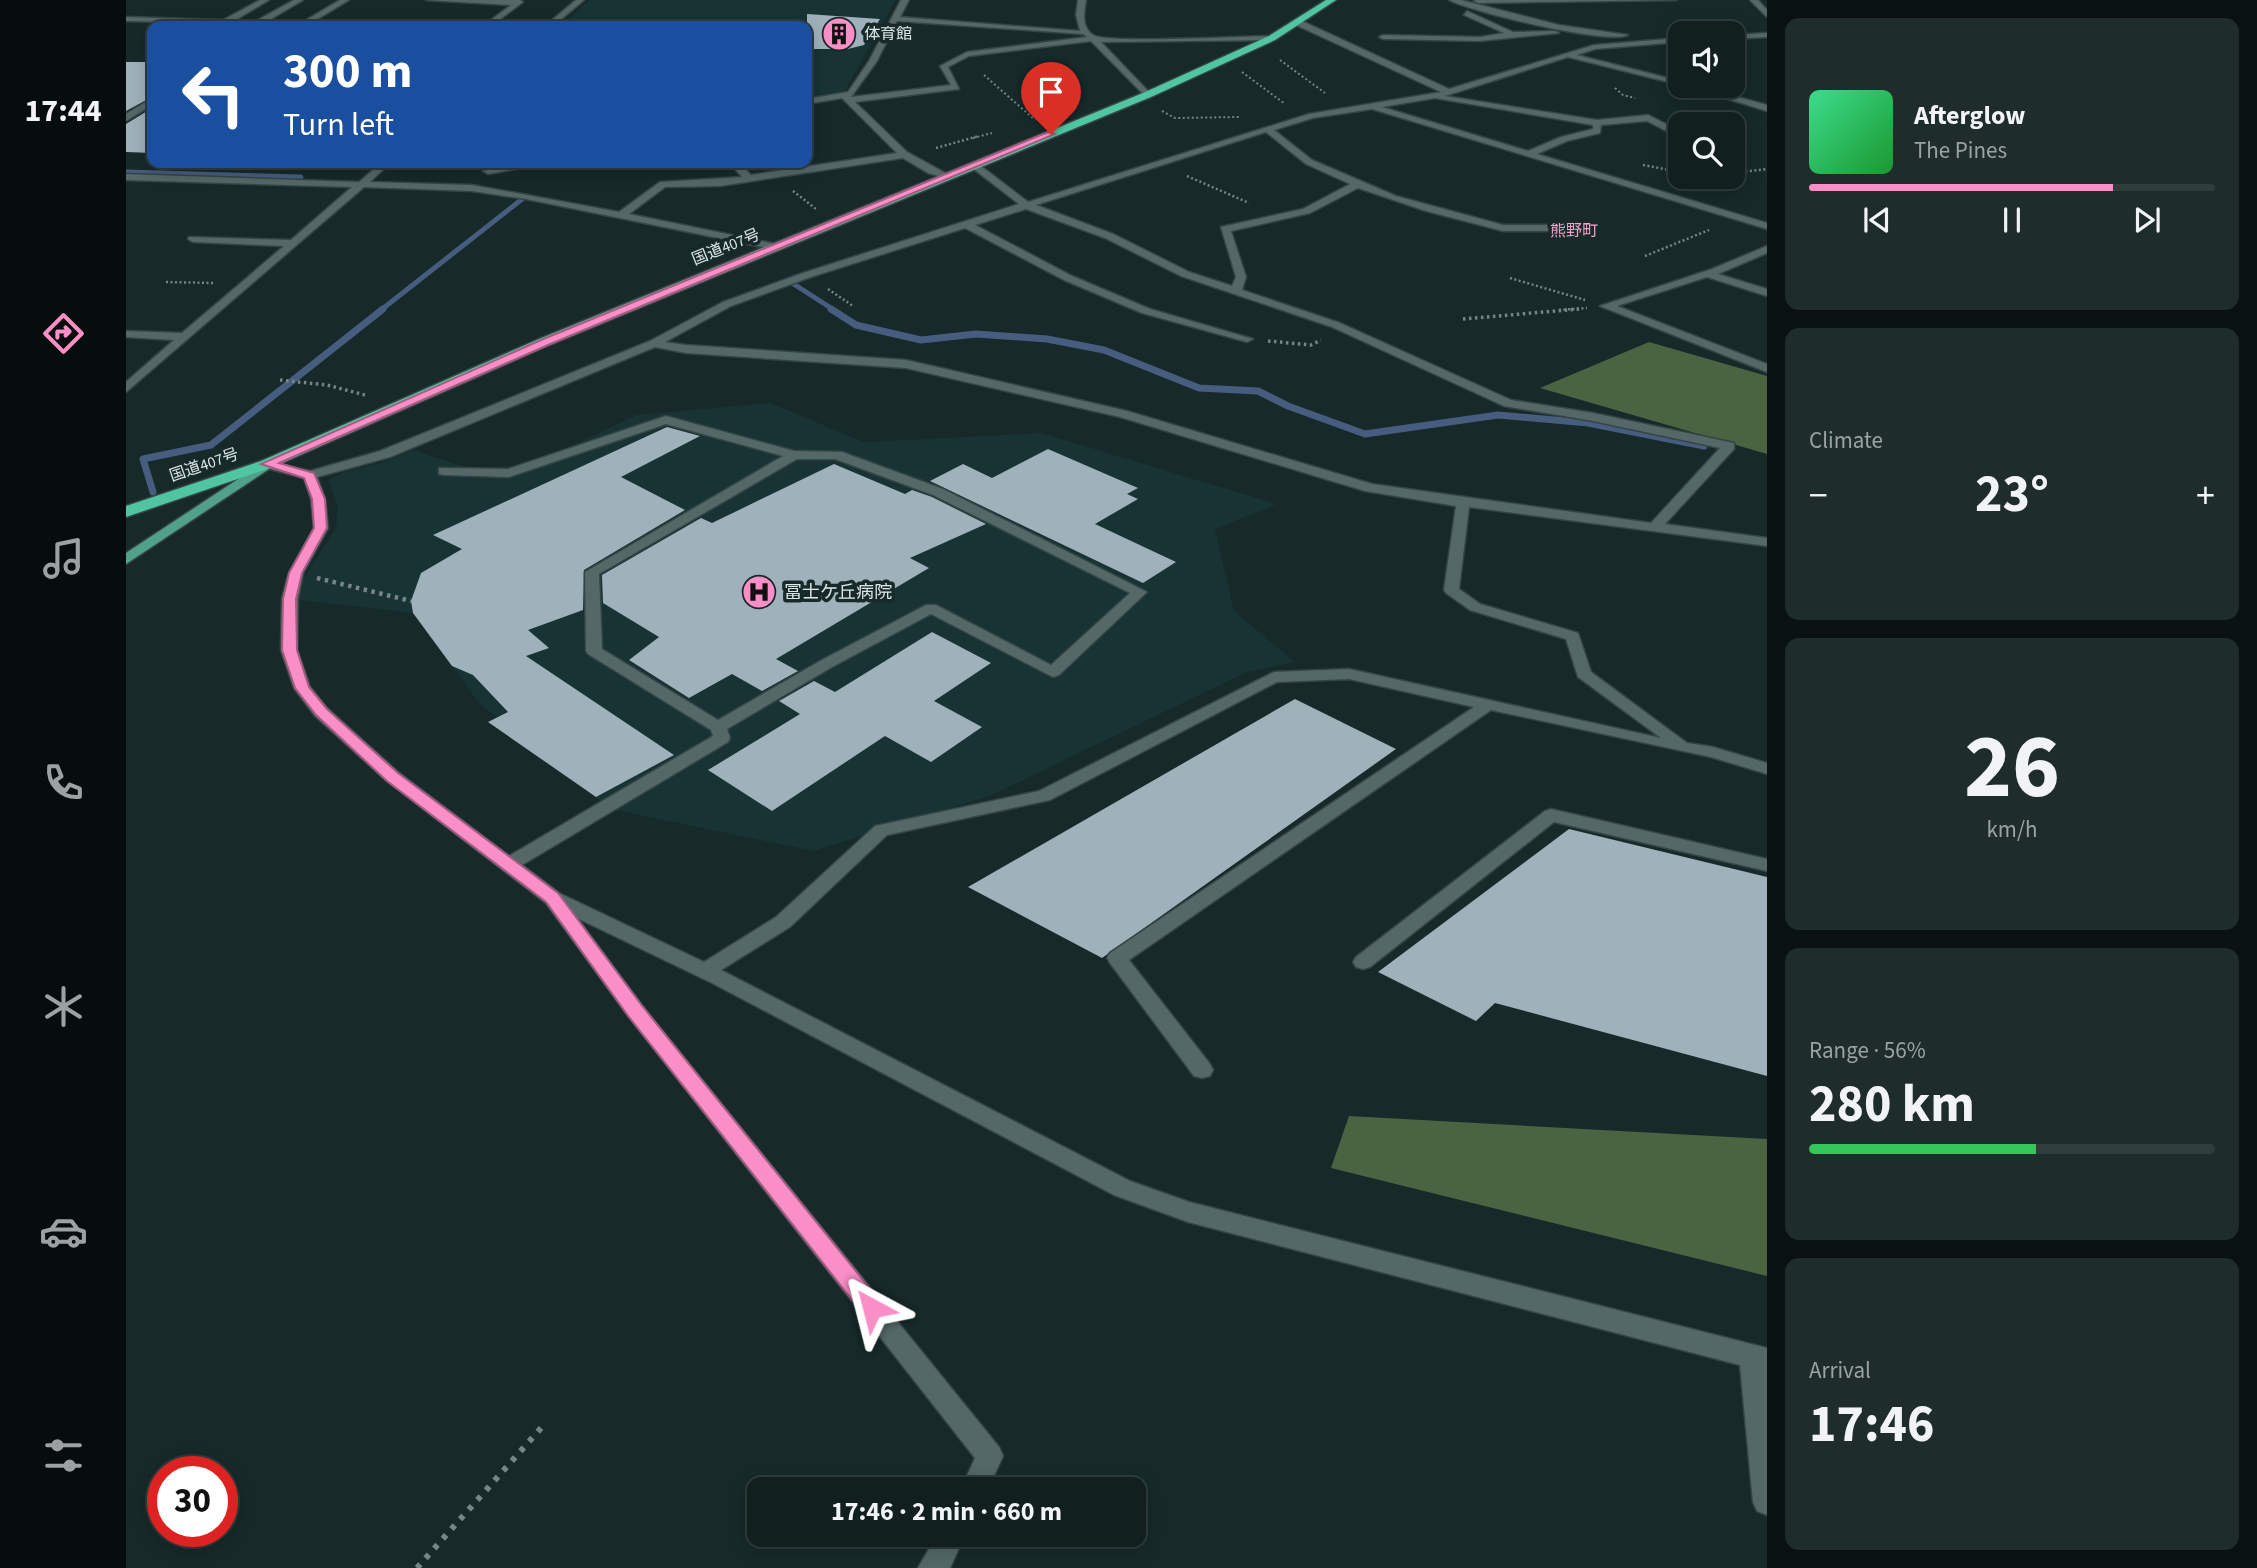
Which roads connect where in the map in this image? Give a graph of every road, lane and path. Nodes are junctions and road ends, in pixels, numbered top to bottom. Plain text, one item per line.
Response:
1 (265, 0) edge
2 (299, 0) edge
3 (345, 0) edge
4 (430, 0) edge
5 (580, 0) edge
6 (905, 0) edge
7 (1082, 0) edge
8 (1332, 0) edge
9 (1673, 0) edge
10 (1755, 0) edge
11 (1456, 1) edge
12 (1573, 1) edge
13 (519, 2) edge
14 (1578, 12) dead end
15 (1467, 13) dead end
16 (1767, 15) edge
17 (894, 19) junction
18 (228, 21) edge
19 (262, 21) edge
20 (310, 21) edge
21 (494, 21) edge
22 (554, 21) edge
23 (126, 22) edge
24 (147, 22) edge
25 (1583, 22) dead end
26 (1299, 23) junction
27 (147, 24) edge
28 (1588, 32) junction
29 (1512, 34) junction
30 (1604, 34) junction
31 (1767, 35) edge
32 (1088, 36) junction
33 (1745, 36) edge
34 (1383, 37) dead end
35 (1668, 37) edge
36 (1272, 38) junction
37 (1668, 39) edge
38 (1568, 55) junction
39 (1227, 60) junction
40 (1280, 60) dead end
41 (984, 75) dead end
42 (1668, 80) edge
43 (1449, 92) junction
44 (1147, 95) junction
45 (1435, 96) junction
46 (847, 98) junction
47 (1732, 98) edge
48 (812, 101) edge
49 (147, 105) edge
50 (1372, 107) junction
51 (1767, 108) edge
52 (1348, 110) junction
53 (1277, 111) dead end
54 (126, 118) edge
55 (1597, 123) junction
56 (1029, 125) dead end
57 (1271, 128) junction
58 (1668, 129) edge
59 (996, 132) dead end
60 (1528, 154) junction
61 (904, 155) junction
62 (1160, 164) junction
63 (974, 165) junction
64 (169, 168) edge
65 (380, 168) edge
66 (493, 168) edge
67 (508, 168) edge
68 (739, 168) edge
69 (1767, 169) edge
70 (488, 171) junction
71 (1745, 172) edge
72 (126, 177) edge
73 (946, 177) junction
74 (156, 178) junction
75 (749, 179) junction
76 (359, 184) junction
77 (1358, 184) junction
78 (461, 188) junction
79 (804, 188) dead end
80 (1026, 205) junction
81 (621, 215) junction
82 (1283, 216) junction
83 (1739, 217) junction
84 (833, 223) junction
85 (965, 224) junction
86 (1767, 226) edge
87 (1571, 234) dead end
88 (193, 239) dead end
89 (292, 243) junction
90 (776, 247) junction
91 (1767, 249) edge
92 (1645, 256) dead end
93 (1708, 274) junction
94 (1510, 278) dead end
95 (166, 282) dead end
96 (245, 284) junction
97 (1236, 292) junction
98 (1767, 293) edge
99 (1606, 306) junction
100 (1463, 319) dead end
101 (1344, 329) junction
102 (126, 334) edge
103 (183, 337) junction
104 (1247, 339) joint
105 (654, 343) junction
106 (1767, 368) edge
107 (280, 380) dead end
108 (126, 388) edge
109 (400, 404) junction
110 (794, 455) junction
111 (267, 464) junction
112 (444, 471) dead end
113 (310, 475) junction
114 (1463, 502) junction
115 (126, 512) edge
116 (1654, 528) junction
117 (1767, 542) edge
118 (126, 560) edge
119 (296, 573) junction
120 (411, 601) dead end
121 (1488, 705) junction
122 (718, 727) junction
123 (1688, 749) junction
124 (1767, 769) edge
125 (508, 864) junction
126 (1767, 865) edge
127 (552, 898) junction
128 (1363, 962) dead end
129 (705, 971) junction
130 (1202, 1070) dead end
131 (1760, 1358) edge
132 (542, 1427) dead end
133 (980, 1477) edge
134 (1767, 1502) edge
135 (417, 1568) edge

1 - 18 street
2 - 19 street
3 - 20 street
4 - 13 street
5 - 22 street
6 - 17 street
7 - 32 street
8 - 26 highway, 国道407号
9 - 12 street
10 - 16 street
11 - 12 street
11 - 28 street
12 - 14 street
13 - 21 street
15 - 29 street
17 - 32 street
17 - 46 street
23 - 24 street
23 - 27 street
25 - 28 street
26 - 36 highway, 国道407号
26 - 43 street
28 - 30 street
29 - 30 street
29 - 34 street
30 - 35 street
31 - 33 street
32 - 36 street
32 - 44 street
32 - 46 street
36 - 39 highway, 国道407号
37 - 38 street
38 - 42 street
38 - 43 street
39 - 44 highway, 国道407号
39 - 53 path
40 - 52 path
41 - 56 path
43 - 45 street
44 - 57 path
44 - 63 highway, 国道407号
45 - 50 street
45 - 55 street
46 - 48 street
46 - 61 street
47 - 51 street
49 - 54 street
50 - 52 street
50 - 60 street
52 - 57 street
55 - 58 street
55 - 60 street
57 - 62 street
57 - 77 street
59 - 61 path
60 - 83 street
61 - 73 street
61 - 75 street
62 - 80 street
62 - 82 path
63 - 73 highway, 国道407号
63 - 80 street
64 - 74 street
65 - 76 street
66 - 70 street
67 - 70 street
68 - 75 street
69 - 71 path
70 - 78 street
72 - 74 street
73 - 84 highway, 国道407号
74 - 76 street
75 - 81 street
76 - 78 street
76 - 89 street
77 - 82 street
77 - 87 street
78 - 81 street
79 - 84 path
80 - 85 street
80 - 97 street
81 - 90 street
82 - 97 street
83 - 86 street
83 - 92 path
84 - 90 highway, 国道407号
85 - 104 street
85 - 105 street
88 - 89 street
89 - 96 street
90 - 109 highway, 国道407号
91 - 93 street
93 - 98 street
93 - 99 street
94 - 99 path
95 - 96 path
96 - 103 street
97 - 101 street
99 - 100 path
99 - 106 street
101 - 104 path
101 - 116 street
102 - 103 street
103 - 108 street
105 - 113 street
105 - 114 street
107 - 109 path
109 - 111 highway, 国道407号
110 - 112 street
110 - 122 street
110 - 122 street
111 - 113 street
111 - 115 highway, 国道407号
111 - 118 main road
113 - 119 street
114 - 116 street
114 - 123 street
116 - 117 street
119 - 120 path
119 - 125 street
121 - 123 street
121 - 129 street
121 - 130 street
122 - 125 street
123 - 124 street
125 - 127 street
126 - 128 street
127 - 129 street
127 - 133 street
129 - 131 street
131 - 134 street
132 - 135 path

